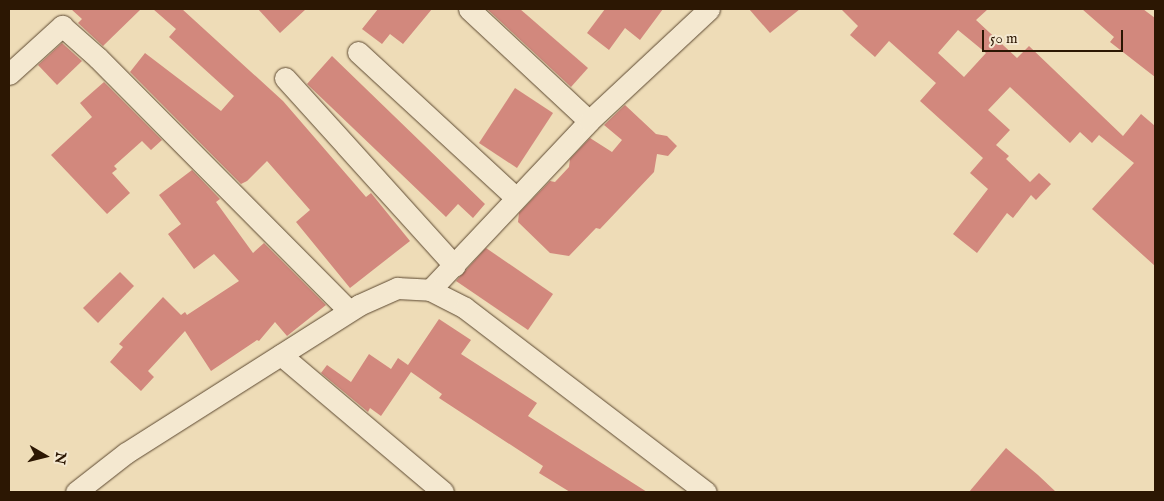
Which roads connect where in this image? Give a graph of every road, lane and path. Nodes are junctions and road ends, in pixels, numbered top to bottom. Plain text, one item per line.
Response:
1 (469, 9) edge
2 (709, 9) edge
3 (358, 52) dead end
4 (9, 74) edge
5 (285, 78) dead end
6 (589, 121) junction
7 (515, 197) junction
8 (455, 266) junction
9 (430, 290) junction
10 (349, 311) junction
11 (281, 355) junction
12 (76, 492) edge
13 (443, 492) edge
14 (706, 492) edge

1 - 6 street
2 - 6 street
3 - 7 street
4 - 10 street
5 - 8 street
6 - 7 street
7 - 8 street
8 - 9 street
9 - 10 street
9 - 14 street
10 - 11 street
11 - 12 street
11 - 13 street

